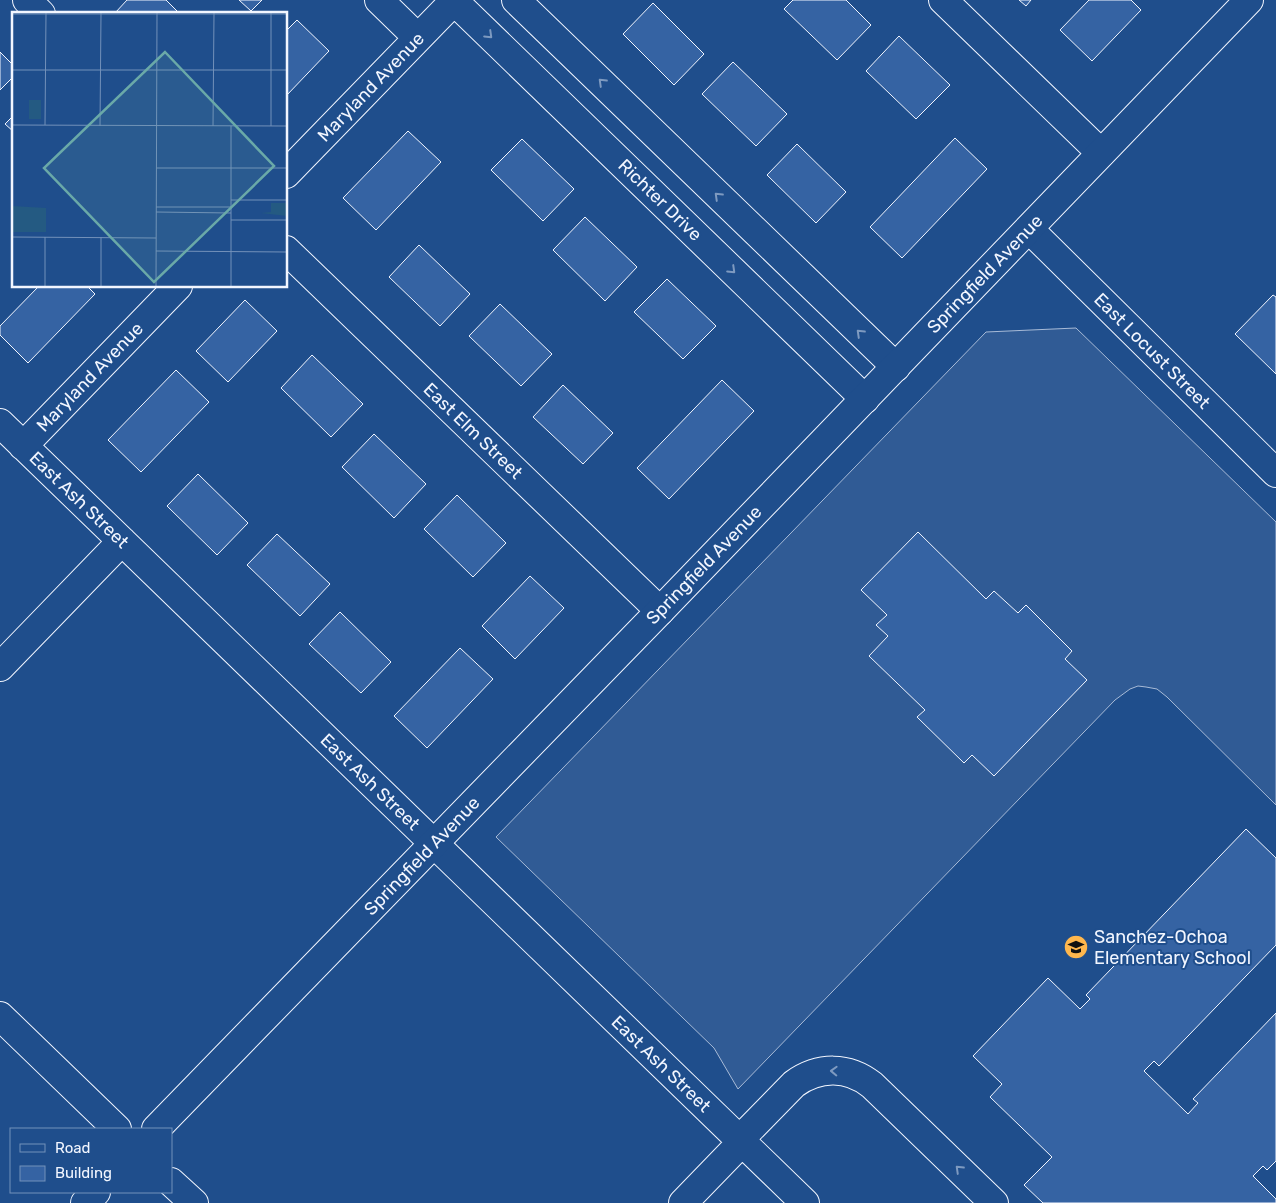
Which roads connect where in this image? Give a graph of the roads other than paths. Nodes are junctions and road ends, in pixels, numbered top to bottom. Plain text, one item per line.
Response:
1 (26, 0) edge
2 (379, 0) edge
3 (455, 0) edge
4 (516, 0) edge
5 (943, 0) edge
6 (1249, 0) edge
7 (39, 12) edge
8 (418, 38) junction
9 (629, 109) junction
10 (599, 141) junction
11 (1101, 153) junction
12 (288, 172) edge
13 (740, 217) junction
14 (1029, 229) junction
15 (710, 248) junction
16 (288, 252) edge
17 (176, 288) edge
18 (896, 367) junction
19 (865, 399) junction
20 (0, 423) edge
21 (23, 446) junction
22 (1276, 473) edge
23 (122, 541) junction
24 (660, 611) junction
25 (0, 667) edge
26 (434, 844) junction
27 (0, 1016) edge
28 (116, 1128) edge
29 (157, 1128) edge
30 (742, 1142) junction
31 (172, 1183) edge
32 (95, 1193) edge
33 (85, 1203) edge
34 (194, 1203) edge
35 (682, 1203) edge
36 (805, 1203) edge
37 (994, 1203) edge

1 - 7 street
2 - 8 street
3 - 8 street, Maryland Avenue
3 -> 10 street, Richter Drive
9 -> 4 street
5 - 11 street
6 - 11 street, Springfield Avenue
8 - 12 street, Maryland Avenue
9 - 10 street
13 -> 9 street
10 - 15 street, Richter Drive
11 - 14 street, Springfield Avenue
13 - 15 street
18 -> 13 street
14 - 18 street, Springfield Avenue
14 - 22 street, East Locust Street
15 -> 19 street, Richter Drive
16 - 24 street, East Elm Street
17 - 21 street, Maryland Avenue
18 - 19 street, Springfield Avenue
19 - 24 street, Springfield Avenue
20 - 21 street, East Ash Street
21 - 23 street, East Ash Street
23 - 25 street
23 - 26 street, East Ash Street
24 - 26 street, Springfield Avenue
26 - 29 street, Springfield Avenue
26 - 30 street, East Ash Street
27 - 28 street
30 - 35 street
30 - 36 street, East Ash Street
37 -> 30 street
31 - 34 street
32 - 33 street

